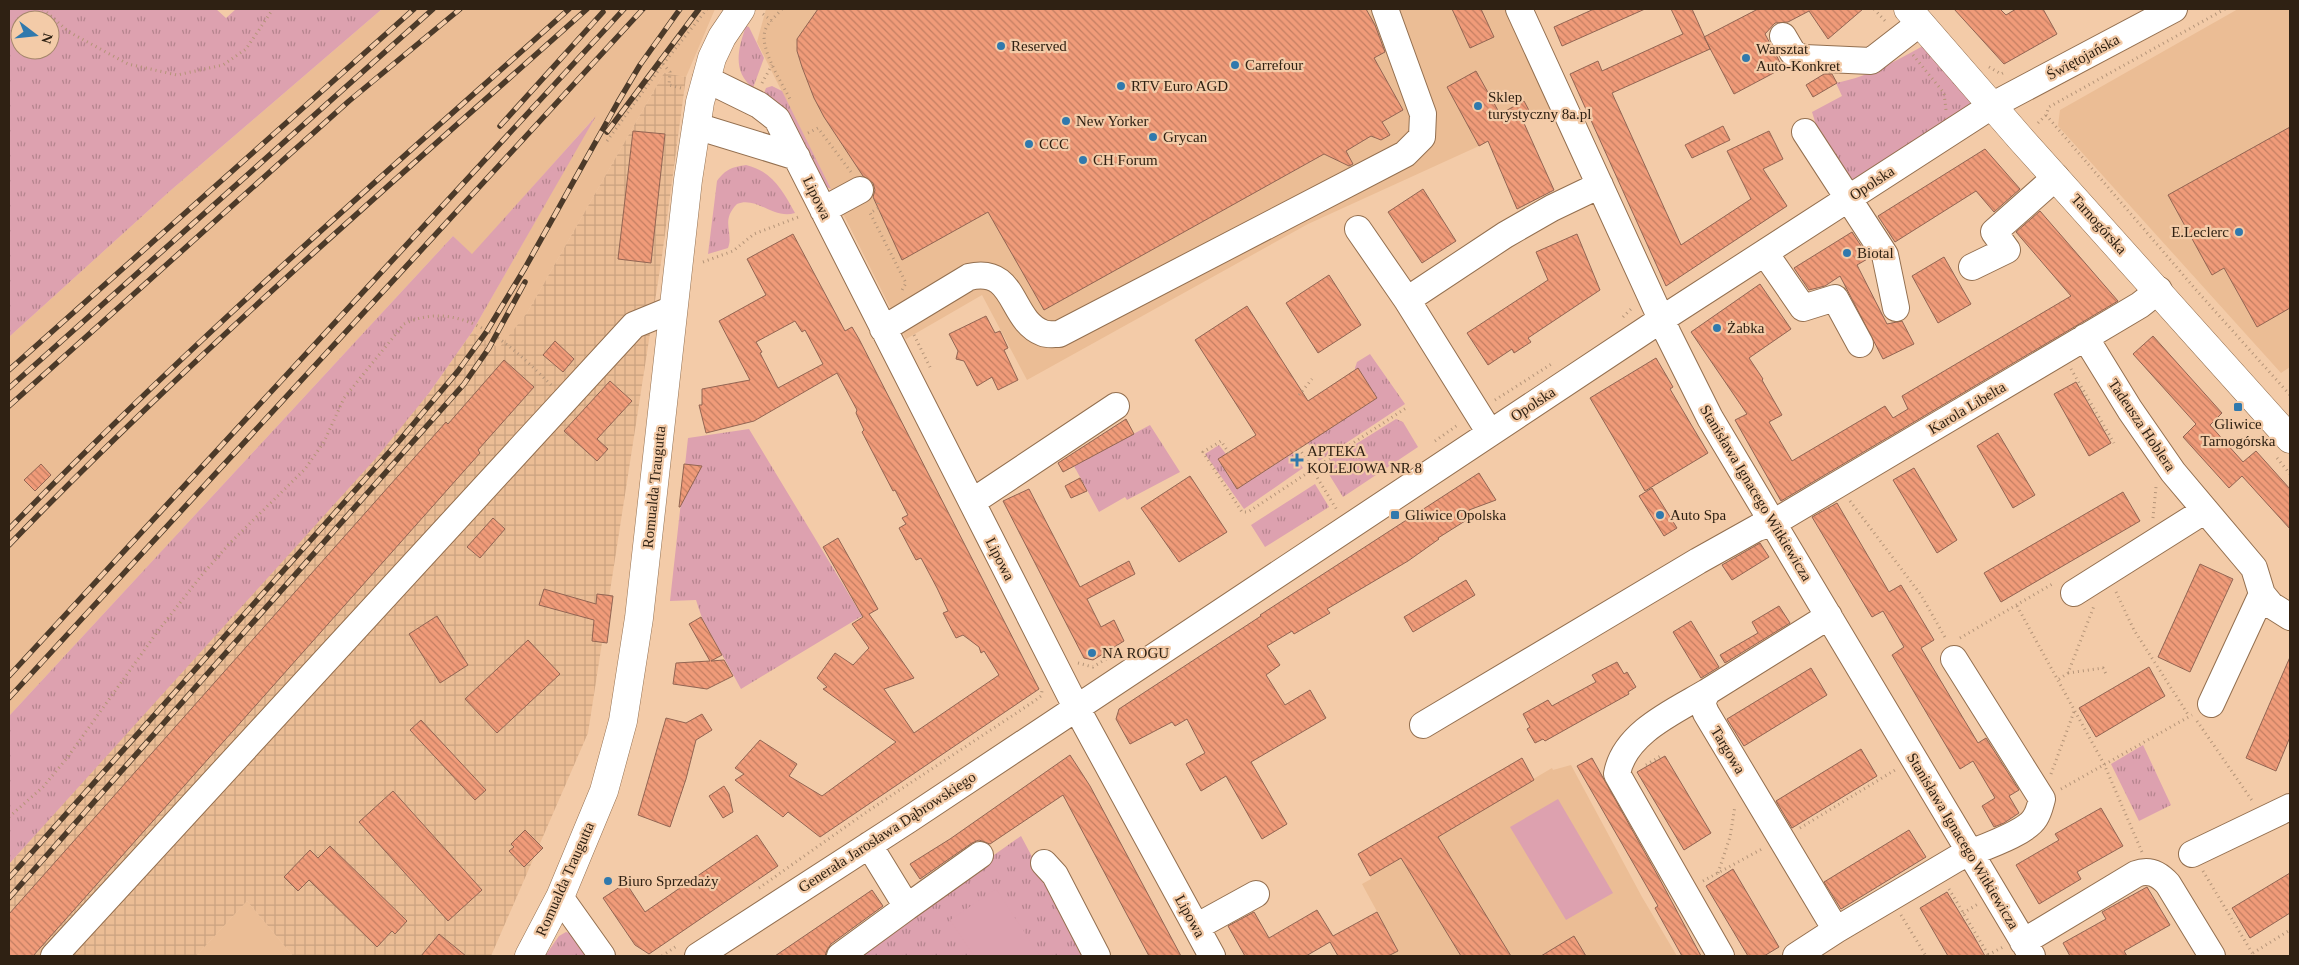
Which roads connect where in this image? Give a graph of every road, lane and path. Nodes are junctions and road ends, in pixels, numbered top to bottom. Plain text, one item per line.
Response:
1 (43, 9) edge
2 (273, 9) edge
3 (707, 9) edge
4 (782, 9) edge
5 (1384, 9) edge
6 (1519, 9) edge
7 (1874, 9) edge
8 (2174, 9) edge
9 (2225, 9) edge
10 (752, 11) edge
11 (1910, 23) edge
12 (1783, 36) dead end
13 (663, 64) junction
14 (772, 65) dead end
15 (693, 84) junction
16 (761, 85) dead end
17 (1992, 105) junction
18 (1939, 115) dead end
19 (2046, 115) junction
20 (2038, 123) dead end
21 (696, 126) junction
22 (1805, 132) dead end
23 (808, 133) dead end
24 (607, 140) dead end
25 (797, 157) junction
26 (2056, 177) junction
27 (1600, 185) junction
28 (865, 188) junction
29 (1850, 198) junction
30 (812, 213) junction
31 (1358, 229) dead end
32 (1765, 252) junction
33 (703, 262) dead end
34 (1972, 267) dead end
35 (2159, 290) junction
36 (899, 294) dead end
37 (1408, 300) junction
38 (1633, 307) dead end
39 (1896, 308) dead end
40 (673, 309) junction
41 (1621, 318) dead end
42 (1662, 319) junction
43 (883, 329) junction
44 (2085, 337) junction
45 (1860, 344) dead end
46 (2070, 367) dead end
47 (1312, 380) dead end
48 (1299, 395) dead end
49 (2290, 395) edge
50 (566, 400) junction
51 (1116, 406) dead end
52 (1406, 408) dead end
53 (2287, 428) edge
54 (1490, 433) junction
55 (2114, 443) dead end
56 (1299, 448) dead end
57 (1228, 452) dead end
58 (1312, 469) junction
59 (2173, 472) junction
60 (1837, 485) junction
61 (972, 502) junction
62 (2204, 511) junction
63 (1341, 518) dead end
64 (1773, 523) junction
65 (2152, 524) dead end
66 (2106, 572) junction
67 (2262, 594) junction
68 (2074, 595) junction
69 (2016, 606) junction
70 (1829, 616) junction
71 (2290, 617) edge
72 (1954, 648) junction
73 (2068, 673) junction
74 (2106, 674) dead end
75 (2059, 679) junction
76 (1707, 692) junction
77 (1033, 702) dead end
78 (1076, 707) junction
79 (2075, 709) junction
80 (2198, 712) junction
81 (1423, 725) dead end
82 (2104, 764) junction
83 (1751, 788) junction
84 (2042, 799) junction
85 (2290, 807) edge
86 (9, 817) edge
87 (2266, 820) junction
88 (869, 845) junction
89 (1970, 852) junction
90 (2192, 854) joint
91 (980, 855) dead end
92 (2144, 858) dead end
93 (1044, 863) dead end
94 (1717, 873) dead end
95 (1954, 883) dead end
96 (757, 889) dead end
97 (1256, 894) dead end
98 (560, 897) junction
99 (1981, 902) dead end
100 (908, 907) junction
101 (1900, 912) dead end
102 (1963, 913) junction
103 (1196, 927) junction
104 (1836, 930) junction
105 (2290, 930) edge
106 (692, 948) edge
107 (2020, 948) edge
108 (2253, 954) edge
109 (54, 956) edge
110 (529, 956) edge
111 (602, 956) edge
112 (662, 956) edge
113 (840, 956) edge
114 (1097, 956) edge
115 (1212, 956) edge
116 (1721, 956) edge
117 (1796, 956) edge
118 (1926, 956) edge
119 (1989, 956) edge
120 (2212, 956) edge

1 - 2 path
3 - 13 path
4 - 10 path
5 - 43 street
6 - 27 street, Stanisława Ignacego Witkiewicza
7 - 11 path
8 - 17 street, Świętojańska
9 - 19 path
10 - 15 main road, Romualda Traugutta
11 - 12 street
11 - 17 main road, Tarnogórska
11 - 18 path
13 - 15 path
13 - 24 path
14 - 16 path
15 - 21 main road, Romualda Traugutta
15 - 25 street, Lipowa
17 - 26 main road, Tarnogórska
17 - 29 street, Opolska
19 - 20 path
19 - 49 path
21 - 25 street
21 - 40 main road, Romualda Traugutta
22 - 29 street
23 - 28 path
25 - 30 street, Lipowa
26 - 34 street
26 - 35 main road, Tarnogórska
27 - 37 street
27 - 42 street, Stanisława Ignacego Witkiewicza
28 - 30 street
28 - 36 path
29 - 32 street, Opolska
29 - 39 street
30 - 33 path
30 - 43 street, Lipowa
31 - 37 street
32 - 42 street, Opolska
32 - 45 street
35 - 44 street, Karola Libelta
35 - 53 main road, Tarnogórska
37 - 54 street
38 - 41 path
40 - 50 street
40 - 98 main road, Romualda Traugutta
42 - 54 street, Opolska
42 - 64 street, Stanisława Ignacego Witkiewicza
43 - 61 street, Lipowa
44 - 59 street, Tadeusza Hoblera
44 - 60 street, Karola Libelta
46 - 55 path
47 - 48 path
50 - 86 path
50 - 109 street
51 - 61 street
52 - 58 path
54 - 78 street, Opolska
56 - 58 path
57 - 58 path
58 - 63 path
59 - 62 street, Tadeusza Hoblera
59 - 65 path
60 - 64 street, Karola Libelta
60 - 72 path
61 - 78 street, Lipowa
62 - 66 street
62 - 67 street, Tadeusza Hoblera
64 - 70 street, Stanisława Ignacego Witkiewicza
64 - 81 street, Karola Libelta
66 - 68 street
66 - 80 path
67 - 71 street
67 - 80 street
68 - 69 path
68 - 73 path
69 - 72 path
69 - 75 path
70 - 76 street
70 - 89 street, Stanisława Ignacego Witkiewicza
72 - 84 street
73 - 74 path
73 - 75 path
75 - 79 path
76 - 83 street, Targowa
76 - 116 street
77 - 96 path
78 - 88 street, Generała Jarosława Dąbrowskiego
78 - 103 street, Lipowa
79 - 82 path
79 - 84 path
80 - 82 path
80 - 87 path
82 - 84 path
82 - 92 path
83 - 94 path
83 - 104 street, Targowa
84 - 89 street
85 - 87 street
87 - 90 street
88 - 100 street
88 - 106 street, Generała Jarosława Dąbrowskiego
89 - 104 street
89 - 107 street, Stanisława Ignacego Witkiewicza
90 - 108 path
91 - 100 street
93 - 114 street
95 - 102 path
97 - 103 street
98 - 110 main road, Romualda Traugutta
98 - 111 street
99 - 102 path
100 - 113 street
101 - 118 path
102 - 119 path
103 - 115 street, Lipowa
104 - 117 street
105 - 108 path
106 - 112 path
107 - 119 path
107 - 120 street

